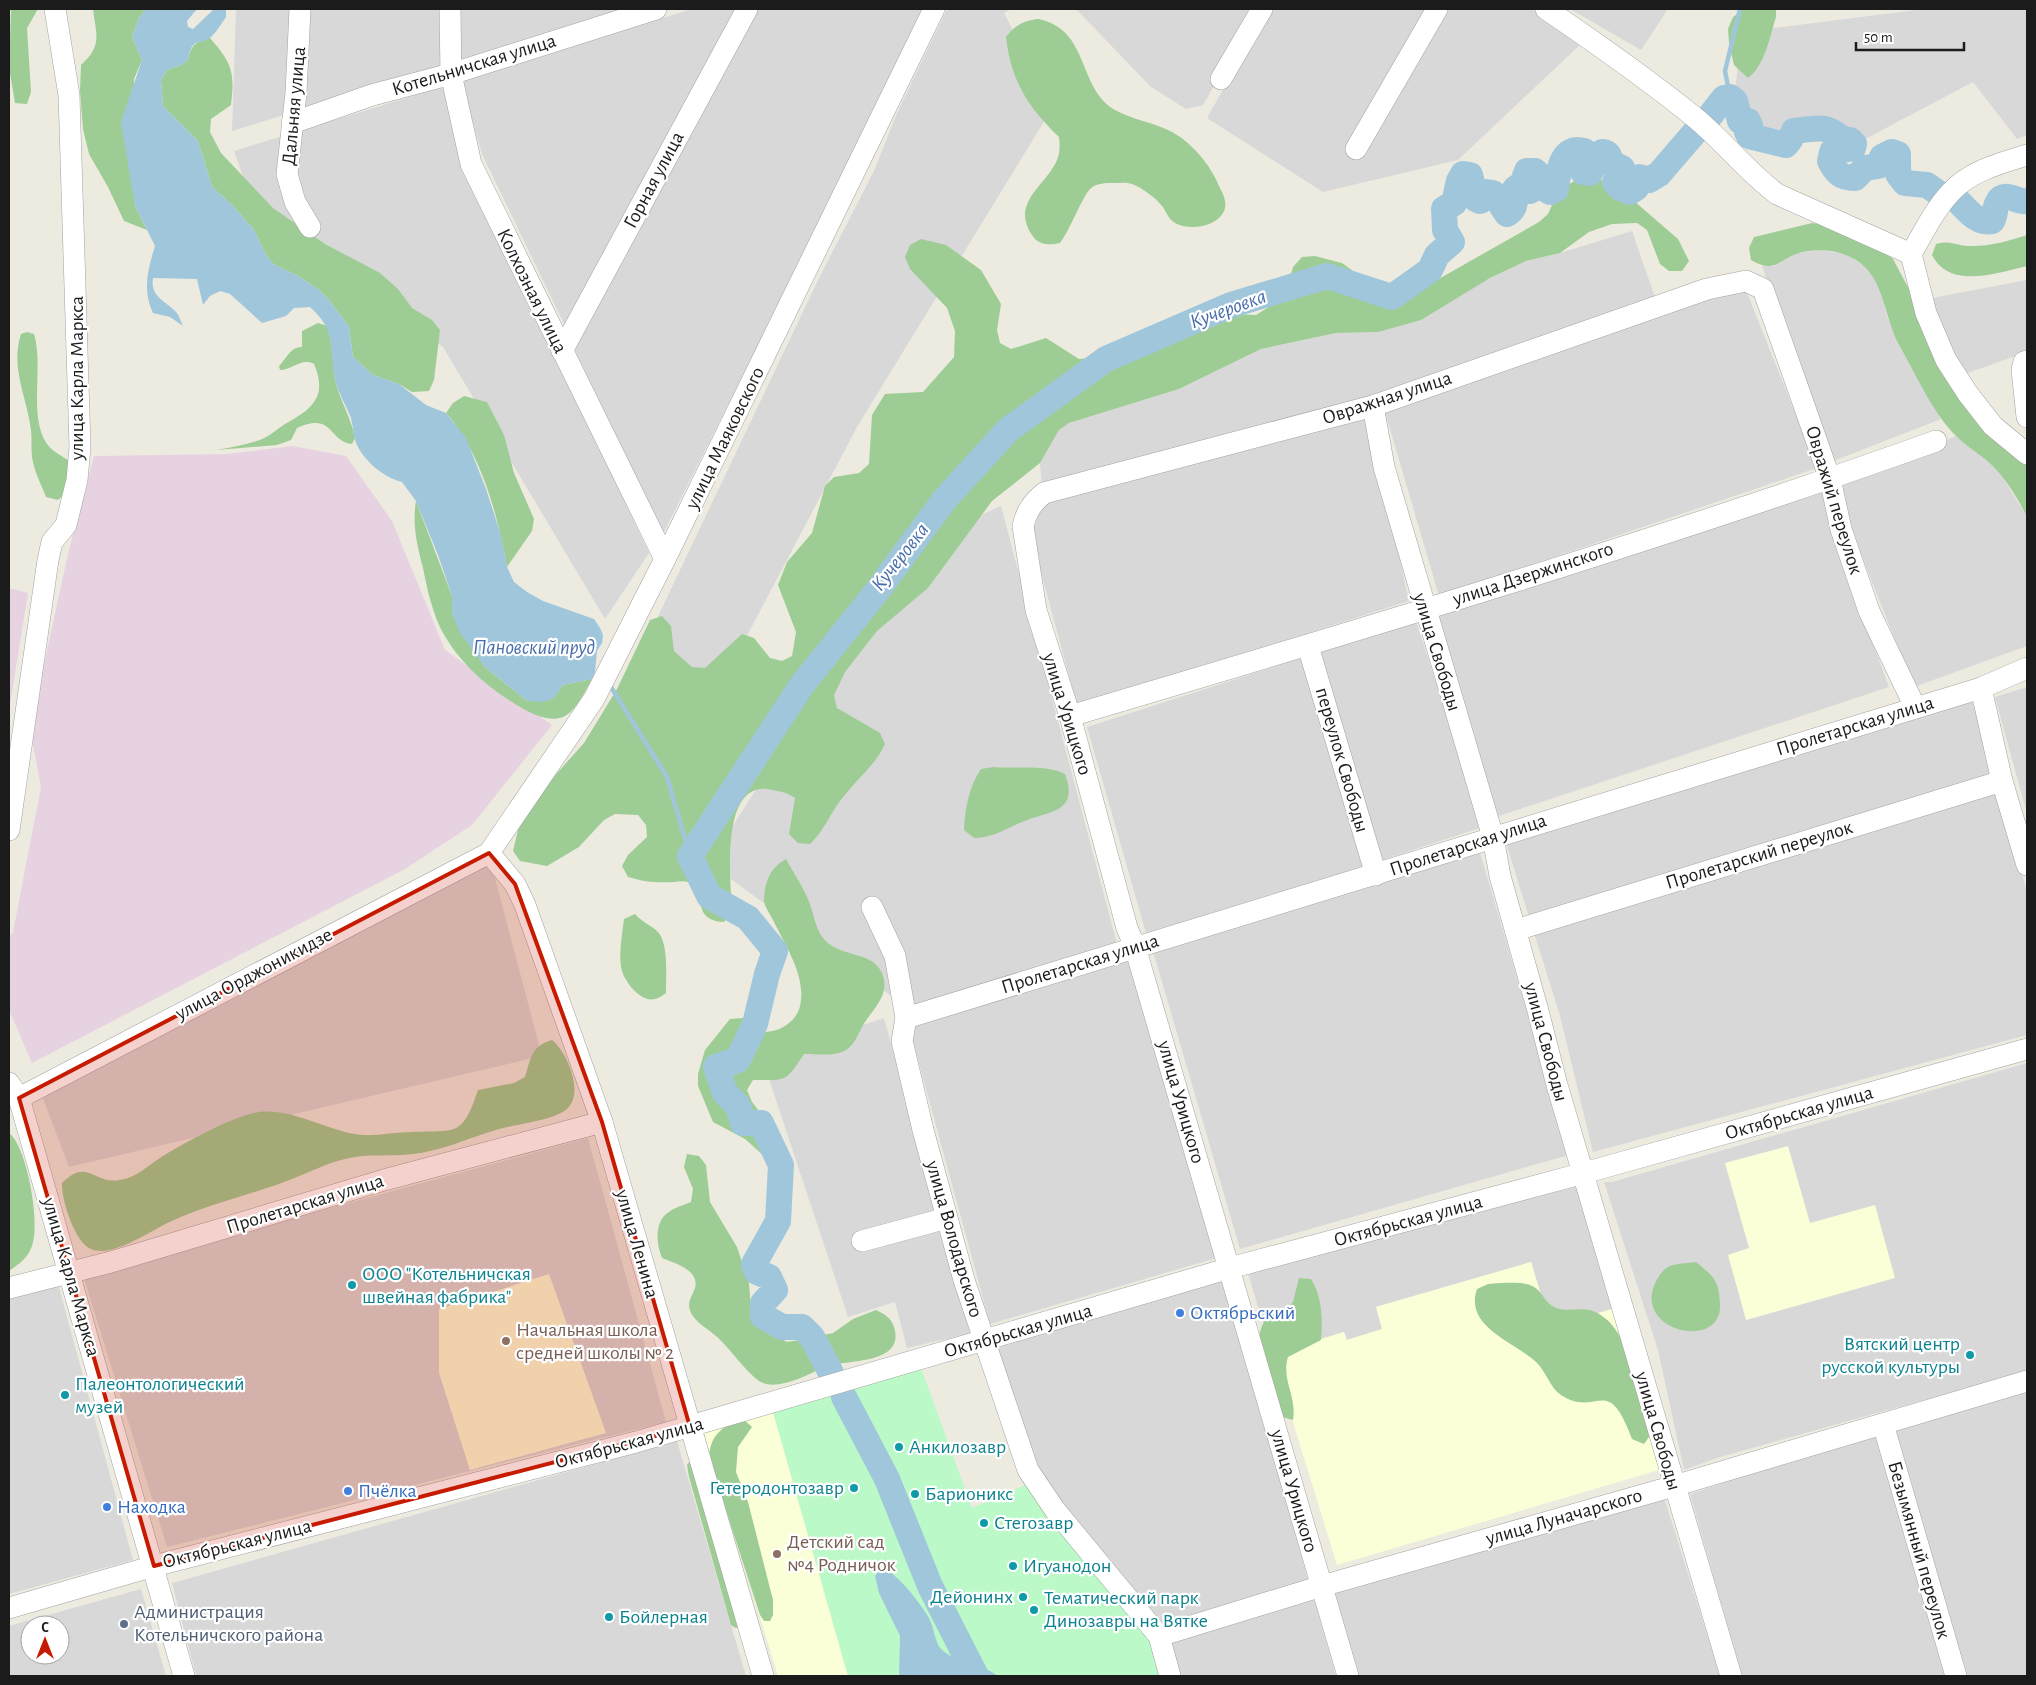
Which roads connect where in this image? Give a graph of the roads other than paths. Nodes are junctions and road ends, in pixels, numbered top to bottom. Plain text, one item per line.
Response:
1 (55, 9) edge
2 (300, 9) edge
3 (450, 9) edge
4 (656, 9) edge
5 (747, 9) edge
6 (934, 9) edge
7 (1262, 9) edge
8 (1437, 9) edge
9 (1546, 9) edge
10 (600, 18) edge
11 (450, 74) junction
12 (1221, 79) dead end
13 (292, 123) junction
14 (1356, 149) dead end
15 (2027, 155) edge
16 (310, 227) dead end
17 (1911, 254) junction
18 (1763, 289) joint
19 (562, 351) junction
20 (2027, 361) edge
21 (1373, 406) junction
22 (2027, 417) edge
23 (1936, 441) dead end
24 (2027, 454) edge
25 (1830, 479) junction
26 (1023, 526) joint
27 (665, 559) junction
28 (1424, 610) junction
29 (1308, 646) junction
30 (2027, 668) edge
31 (1981, 688) junction
32 (1915, 707) junction
33 (1070, 716) junction
34 (2002, 781) junction
35 (9, 830) edge
36 (1493, 837) junction
37 (489, 853) junction
38 (2026, 857) edge
39 (1376, 875) junction
40 (872, 907) dead end
41 (1516, 930) junction
42 (1135, 947) junction
43 (906, 1018) junction
44 (2027, 1049) edge
45 (14, 1090) edge
46 (602, 1122) junction
47 (1584, 1173) junction
48 (947, 1218) junction
49 (862, 1241) dead end
50 (1230, 1268) junction
51 (70, 1273) junction
52 (9, 1288) edge
53 (984, 1341) junction
54 (2027, 1381) edge
55 (1883, 1424) junction
56 (690, 1427) junction
57 (1674, 1486) junction
58 (154, 1566) junction
59 (1322, 1586) junction
60 (9, 1608) edge
61 (1159, 1636) junction
62 (184, 1676) edge
63 (763, 1676) edge
64 (1170, 1676) edge
65 (1348, 1676) edge
66 (1731, 1676) edge
67 (1956, 1676) edge

1 - 35 street, улица Карла Маркса
2 - 13 street, Дальняя улица
3 - 11 street, Колхозная улица
4 - 10 street, Котельничская улица
5 - 19 street, Горная улица
6 - 27 street, улица Маяковского
7 - 12 street
8 - 14 street
9 - 17 street
10 - 11 street, Котельничская улица
11 - 13 street, Котельничская улица
11 - 19 street, Колхозная улица
13 - 16 street, Дальняя улица
15 - 17 street
17 - 24 street
18 - 21 street, Овражная улица
18 - 25 street, Овражий переулок
19 - 27 street, Колхозная улица
20 - 22 street
21 - 26 street, Овражная улица
21 - 28 street, улица Свободы
23 - 25 street, улица Дзержинского
25 - 28 street, улица Дзержинского
25 - 32 street, Овражий переулок
26 - 33 street, улица Урицкого
27 - 37 street, улица Маяковского
28 - 29 street, улица Дзержинского
28 - 36 street, улица Свободы
29 - 33 street, улица Дзержинского
29 - 39 street, переулок Свободы
30 - 31 street, Пролетарская улица
31 - 32 street, Пролетарская улица
31 - 34 street
32 - 36 street, Пролетарская улица
33 - 42 street, улица Урицкого
34 - 38 street
34 - 41 street, Пролетарский переулок
36 - 39 street, Пролетарская улица
36 - 41 street, улица Свободы
37 - 45 street, улица Орджоникидзе
37 - 46 street, улица Ленина
39 - 42 street, Пролетарская улица
40 - 43 street, улица Володарского
41 - 47 street, улица Свободы
42 - 43 street, Пролетарская улица
42 - 50 street, улица Урицкого
43 - 48 street, улица Володарского
44 - 47 street, Октябрьская улица
45 - 51 street, улица Карла Маркса
46 - 51 street, Пролетарская улица
46 - 56 street, улица Ленина
47 - 50 street, Октябрьская улица
47 - 57 street, улица Свободы
48 - 49 street
48 - 53 street, улица Володарского
50 - 53 street, Октябрьская улица
50 - 59 street, улица Урицкого
51 - 52 street, Пролетарская улица
51 - 58 street, улица Карла Маркса
53 - 56 street, Октябрьская улица
53 - 61 street, улица Володарского
54 - 55 street, улица Луначарского
55 - 57 street, улица Луначарского
55 - 67 street, Безымянный переулок
56 - 58 street, Октябрьская улица
56 - 63 street, улица Ленина
57 - 59 street, улица Луначарского
57 - 66 street, улица Свободы
58 - 60 street, Октябрьская улица
58 - 62 street, улица Карла Маркса
59 - 61 street, улица Луначарского
59 - 65 street, улица Урицкого
61 - 64 street, улица Володарского

